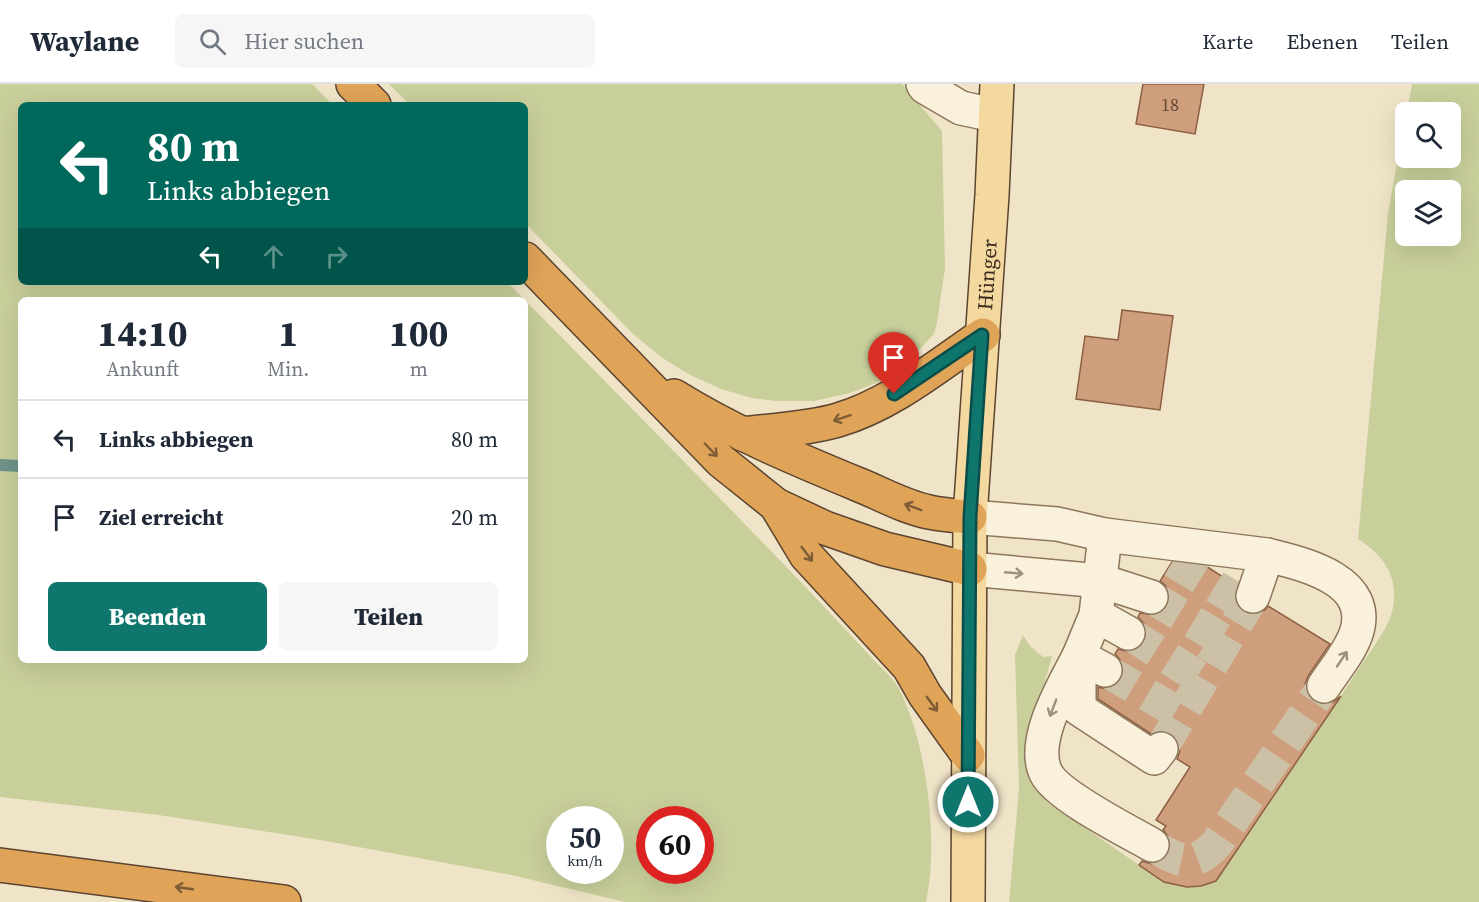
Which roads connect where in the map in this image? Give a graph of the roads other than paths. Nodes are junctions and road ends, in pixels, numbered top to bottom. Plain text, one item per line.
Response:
1 (353, 84) edge
2 (922, 84) edge
3 (995, 99) edge
4 (371, 102) edge
5 (528, 262) edge
6 (982, 335) junction
7 (626, 363) junction
8 (742, 434) junction
9 (776, 505) junction
10 (970, 517) junction
11 (1111, 536) junction
12 (1267, 555) junction
13 (1173, 561) tunnel mouth
14 (970, 569) junction
15 (1101, 580) junction
16 (1253, 596) tunnel mouth
17 (1151, 597) tunnel mouth
18 (1096, 615) junction
19 (1128, 633) tunnel mouth
20 (1092, 663) junction
21 (1324, 686) tunnel mouth
22 (1161, 749) dead end
23 (968, 755) junction
24 (1152, 846) tunnel mouth
25 (4, 865) edge
26 (968, 900) edge
27 (284, 902) edge

1 - 4 highway
2 - 3 street, Hünger
3 - 6 main road, Hünger
5 - 7 highway
6 -> 8 highway
6 - 10 main road, Hünger
7 - 8 highway
7 -> 9 highway
10 -> 8 highway
9 - 14 highway
9 -> 23 highway
10 - 11 street
10 - 14 main road, Hünger
11 - 12 street
11 - 13 street
11 - 15 street
12 - 16 street
21 -> 12 street
14 -> 15 street
14 - 23 main road, Hünger
15 - 17 street
15 - 18 street
18 - 19 street
18 - 20 street
20 - 22 street
20 -> 24 street
23 - 26 main road, Hünger
27 -> 25 highway

